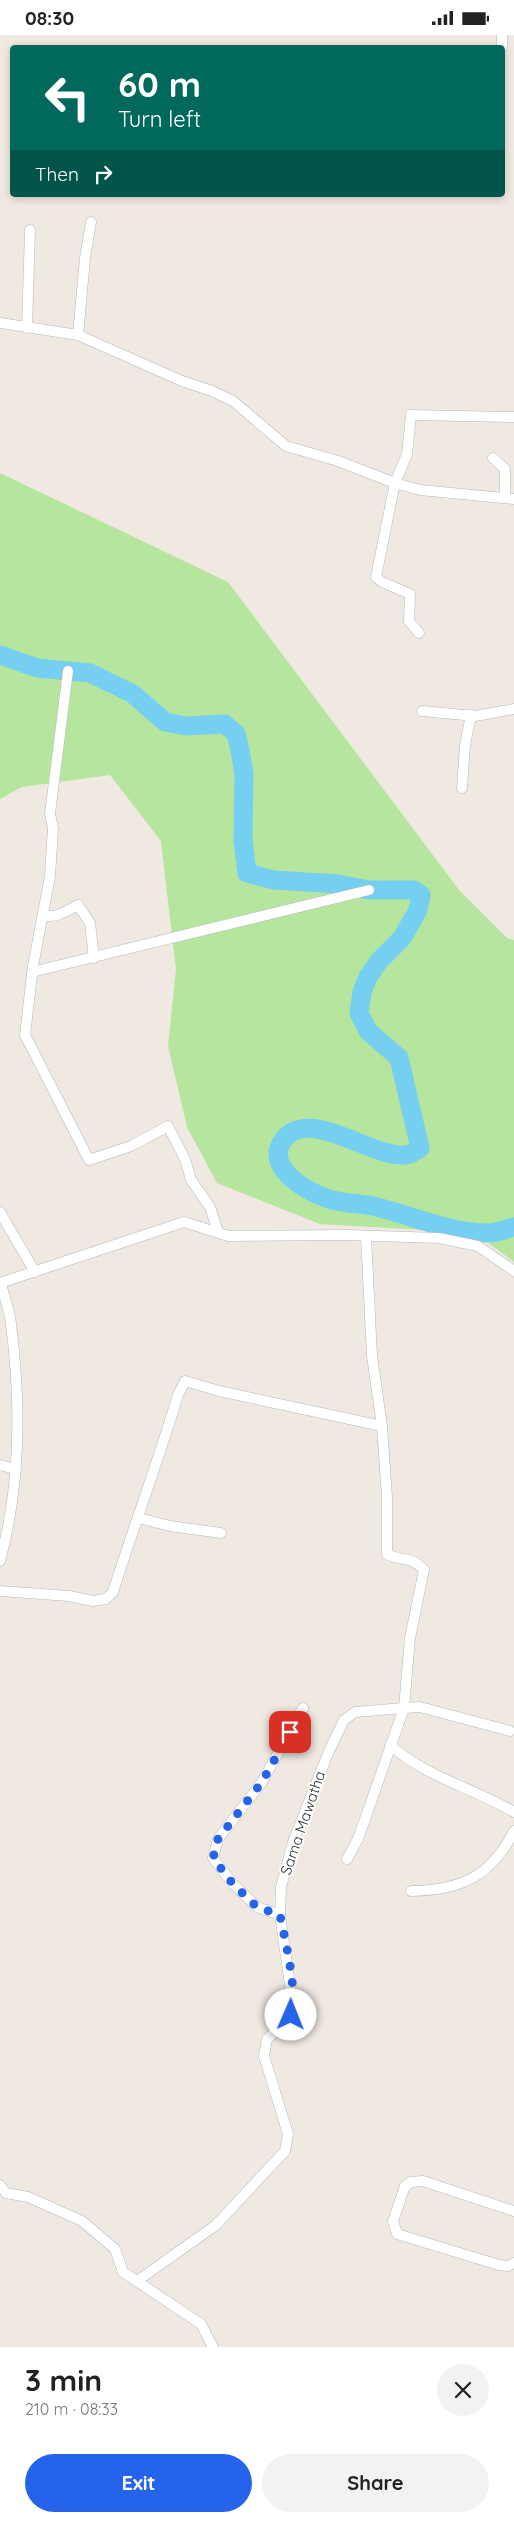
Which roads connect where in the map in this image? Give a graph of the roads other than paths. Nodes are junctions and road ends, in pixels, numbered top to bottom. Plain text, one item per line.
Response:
1 (91, 222) dead end
2 (30, 230) dead end
3 (0, 323) edge
4 (27, 328) junction
5 (78, 335) junction
6 (514, 417) edge
7 (493, 458) dead end
8 (509, 468) edge
9 (395, 483) junction
10 (509, 498) edge
11 (419, 633) dead end
12 (68, 671) dead end
13 (514, 709) edge
14 (422, 711) dead end
15 (471, 715) junction
16 (462, 788) dead end
17 (369, 891) dead end
18 (43, 915) junction
19 (94, 957) junction
20 (32, 973) junction
21 (0, 1212) edge
22 (218, 1233) junction
23 (366, 1236) junction
24 (514, 1271) edge
25 (35, 1272) junction
26 (1, 1283) edge
27 (382, 1426) junction
28 (0, 1465) edge
29 (16, 1469) junction
30 (4, 1518) edge
31 (139, 1519) junction
32 (221, 1533) dead end
33 (0, 1561) edge
34 (0, 1591) edge
35 (303, 1708) dead end
36 (404, 1708) junction
37 (510, 1731) dead end
38 (390, 1745) junction
39 (514, 1812) edge
40 (514, 1831) edge
41 (346, 1859) dead end
42 (411, 1891) dead end
43 (280, 1915) junction
44 (0, 2185) edge
45 (514, 2211) edge
46 (514, 2263) edge
47 (137, 2281) junction
48 (213, 2347) edge

1 - 5 street
2 - 4 street
3 - 4 street
4 - 5 street
5 - 9 street
6 - 9 street
7 - 8 street
8 - 10 street
9 - 10 street
9 - 11 street
12 - 18 street
13 - 15 street
14 - 15 street
15 - 16 street
17 - 19 street
18 - 19 street
18 - 20 street
19 - 20 street
20 - 22 street
21 - 25 street
22 - 23 street
22 - 25 street
23 - 24 street
23 - 27 street
25 - 26 street
26 - 29 street
27 - 31 street
27 - 36 street
28 - 29 street
29 - 30 street
30 - 33 street
31 - 32 street
31 - 34 street
35 - 43 street
36 - 37 street, Sama Mawatha
36 - 38 street
36 - 43 street, Sama Mawatha
38 - 39 street
38 - 41 street
40 - 42 street
43 - 47 street, Sama Mawatha
44 - 47 street
45 - 46 street
47 - 48 street

